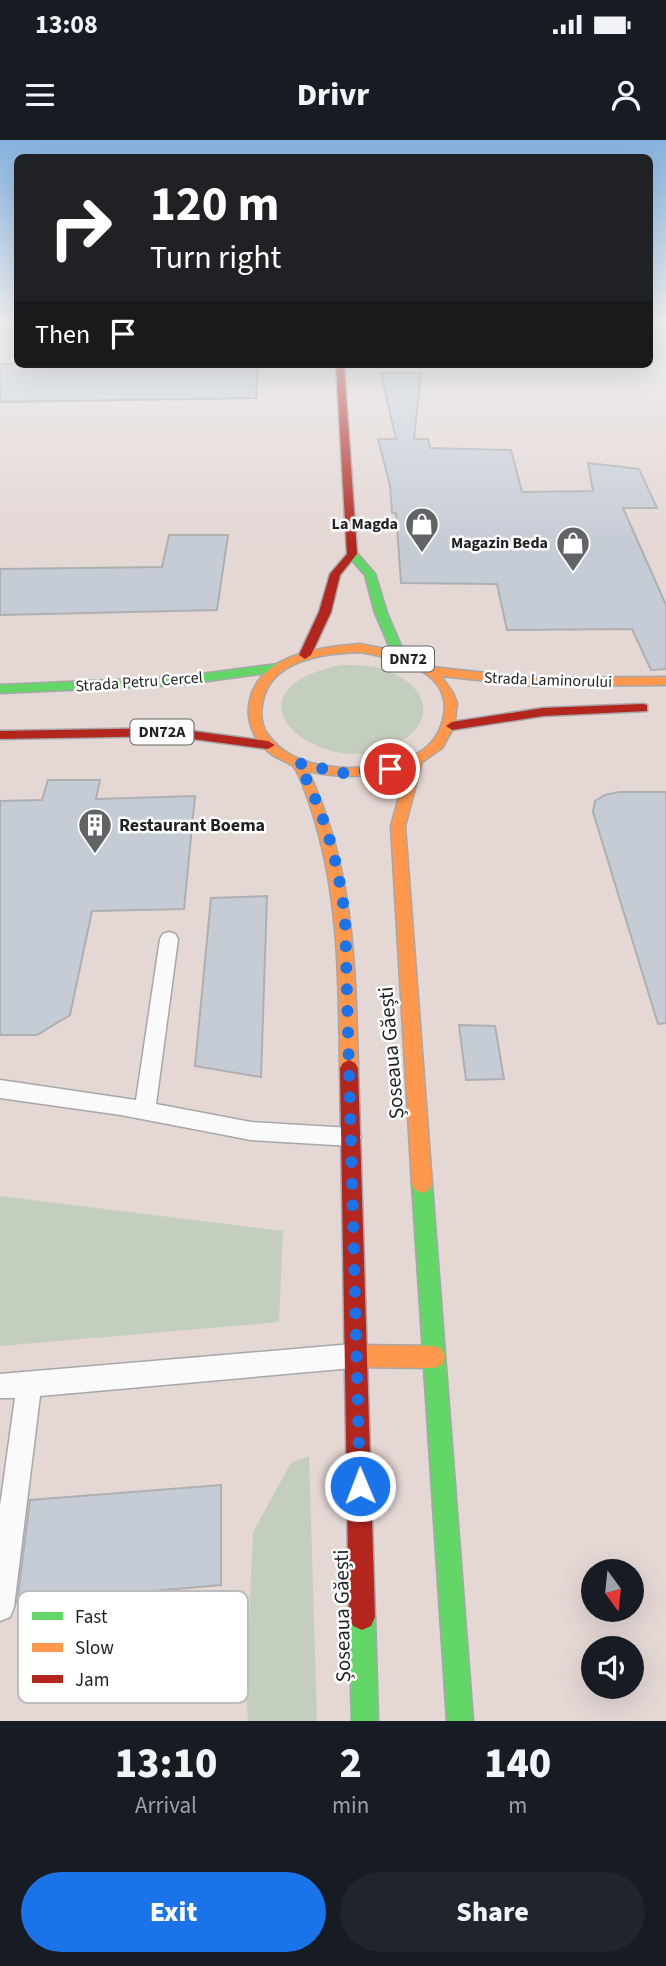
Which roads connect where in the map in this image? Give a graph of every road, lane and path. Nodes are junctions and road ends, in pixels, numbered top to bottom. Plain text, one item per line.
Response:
1 (342, 396) edge
2 (352, 554) junction
3 (304, 655) junction
4 (399, 655) junction
5 (278, 668) junction
6 (431, 671) junction
7 (666, 681) edge
8 (0, 689) edge
9 (654, 707) dead end
10 (452, 726) junction
11 (0, 735) edge
12 (268, 745) junction
13 (416, 761) junction
14 (298, 763) junction
15 (169, 939) dead end
16 (0, 1089) edge
17 (145, 1111) junction
18 (351, 1137) junction
19 (357, 1356) junction
20 (434, 1357) junction
21 (29, 1385) junction
22 (0, 1387) edge
23 (0, 1607) edge
24 (365, 1721) edge
25 (460, 1721) edge

1 - 2 main road
2 - 3 main road
2 - 4 main road, DN72
3 - 4 main road, DN72
3 - 5 main road, DN72
4 - 6 main road, DN72
5 - 8 main road, Strada Petru Cercel
5 - 12 main road, DN72
6 - 7 main road, Strada Laminorului / DN72
6 - 10 main road, DN72
9 - 10 main road, Strada Laminorului
10 - 13 main road
11 - 12 main road, DN72A
12 - 14 main road
13 - 14 main road
13 - 20 main road, Șoseaua Găești
14 - 18 main road, Șoseaua Găești
15 - 17 lane
16 - 17 lane
17 - 18 lane
18 - 19 main road, Șoseaua Găești
19 - 20 main road
19 - 21 lane
19 - 24 main road, Șoseaua Găești
20 - 25 main road, Șoseaua Găești
21 - 22 lane
21 - 23 lane

